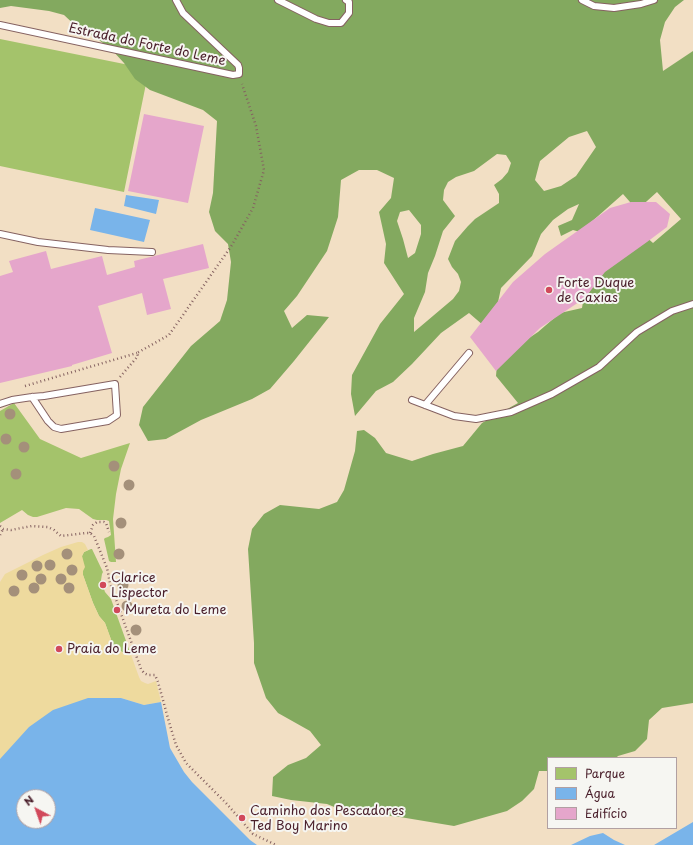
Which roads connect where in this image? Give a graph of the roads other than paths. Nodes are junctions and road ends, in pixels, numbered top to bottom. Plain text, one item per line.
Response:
1 (176, 0) edge
2 (278, 0) edge
3 (346, 0) edge
4 (582, 0) edge
5 (654, 0) edge
6 (0, 25) edge
7 (0, 234) edge
8 (152, 252) dead end
9 (693, 304) edge
10 (470, 354) dead end
11 (32, 397) junction
12 (412, 400) dead end
13 (0, 404) edge
14 (425, 405) junction

1 - 6 lane, Estrada do Forte do Leme
2 - 3 lane
4 - 5 lane
7 - 8 lane
9 - 14 lane
10 - 14 lane
11 - 11 lane
11 - 13 lane
12 - 14 lane

